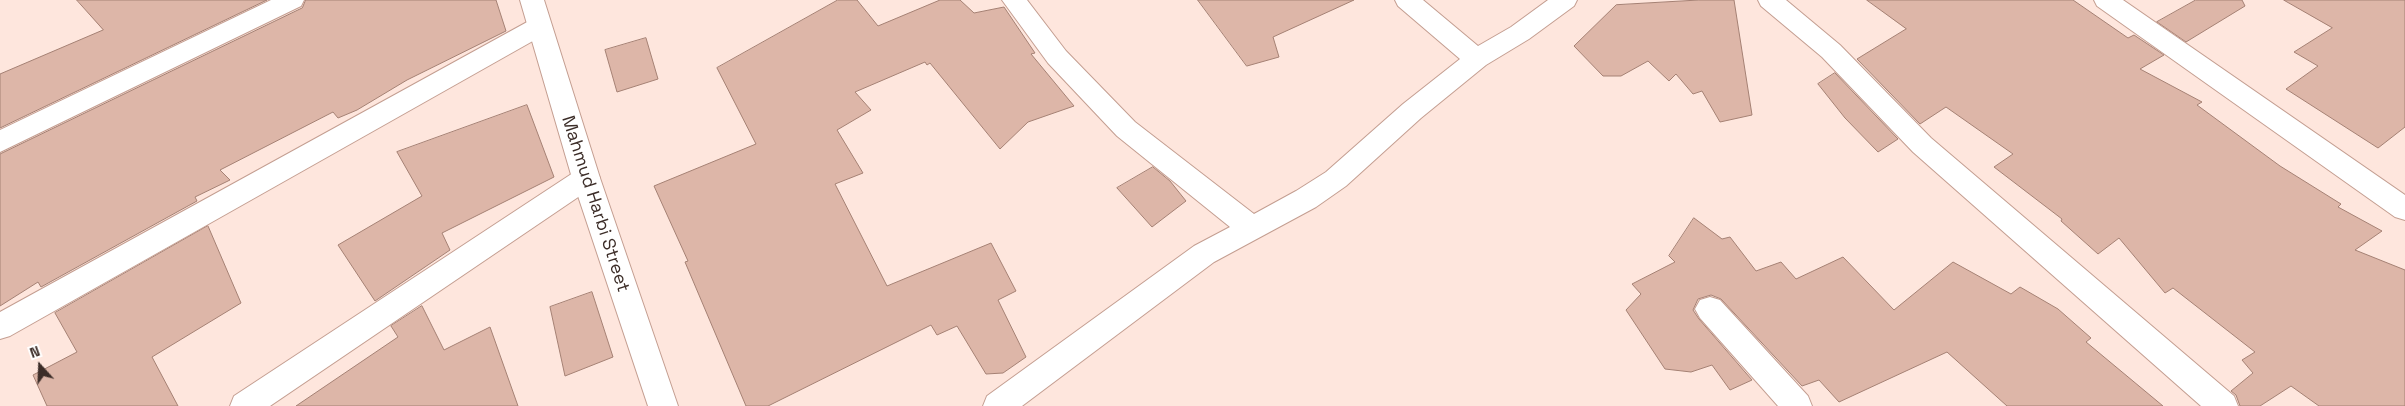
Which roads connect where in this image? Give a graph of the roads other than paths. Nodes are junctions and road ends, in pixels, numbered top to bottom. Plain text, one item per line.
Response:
1 (292, 0) edge
2 (532, 0) edge
3 (1014, 0) edge
4 (1407, 0) edge
5 (1565, 0) edge
6 (1770, 0) edge
7 (2106, 0) edge
8 (538, 26) junction
9 (1477, 59) junction
10 (0, 142) edge
11 (586, 178) junction
12 (2405, 209) edge
13 (1252, 228) junction
14 (1710, 309) dead end
15 (0, 327) edge
16 (254, 404) edge
17 (663, 406) edge
18 (998, 406) edge
19 (1797, 406) edge
20 (2222, 406) edge

1 - 10 street
2 - 8 street, Mahmud Harbi Street
3 - 13 street
4 - 9 street
5 - 9 street
6 - 20 street
7 - 12 street
8 - 11 street, Mahmud Harbi Street
8 - 15 street
9 - 13 street
11 - 16 street
11 - 17 street, Mahmud Harbi Street
13 - 18 street
14 - 19 street

